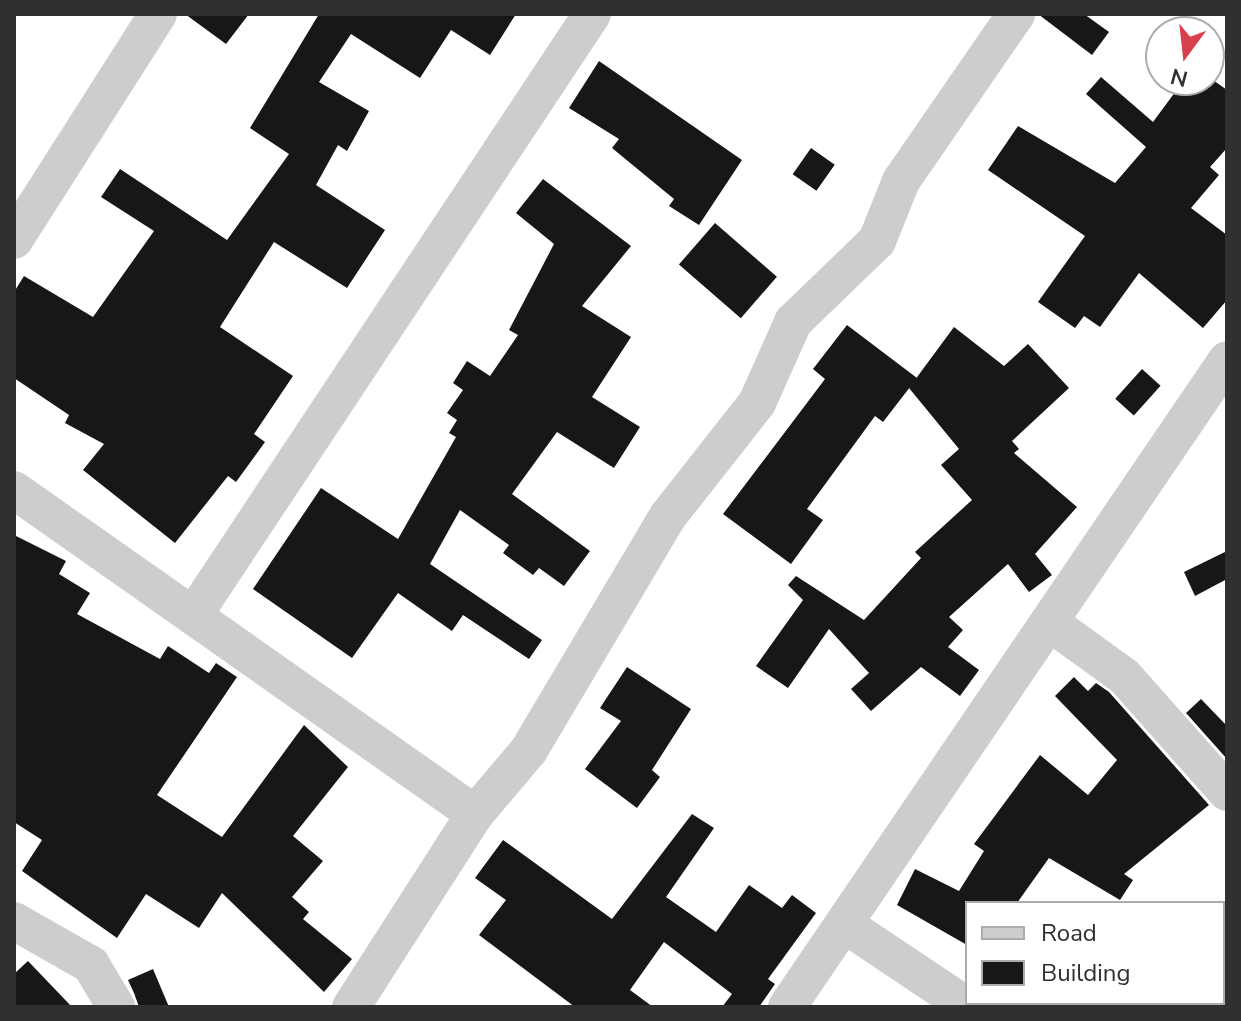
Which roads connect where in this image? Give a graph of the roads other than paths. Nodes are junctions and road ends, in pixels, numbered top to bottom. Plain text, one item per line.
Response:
1 (158, 14) edge
2 (592, 14) edge
3 (1016, 14) edge
4 (14, 240) edge
5 (1227, 360) edge
6 (14, 490) edge
7 (193, 616) junction
8 (1049, 622) junction
9 (1227, 792) edge
10 (475, 814) junction
11 (14, 921) edge
12 (844, 924) junction
13 (965, 1005) edge
14 (116, 1007) edge
15 (351, 1007) edge
16 (787, 1007) edge

1 - 4 street
2 - 7 street
3 - 10 street
5 - 8 street
6 - 7 street
7 - 10 street
8 - 9 street
8 - 12 street
10 - 15 street
11 - 14 street
12 - 13 street
12 - 16 street

